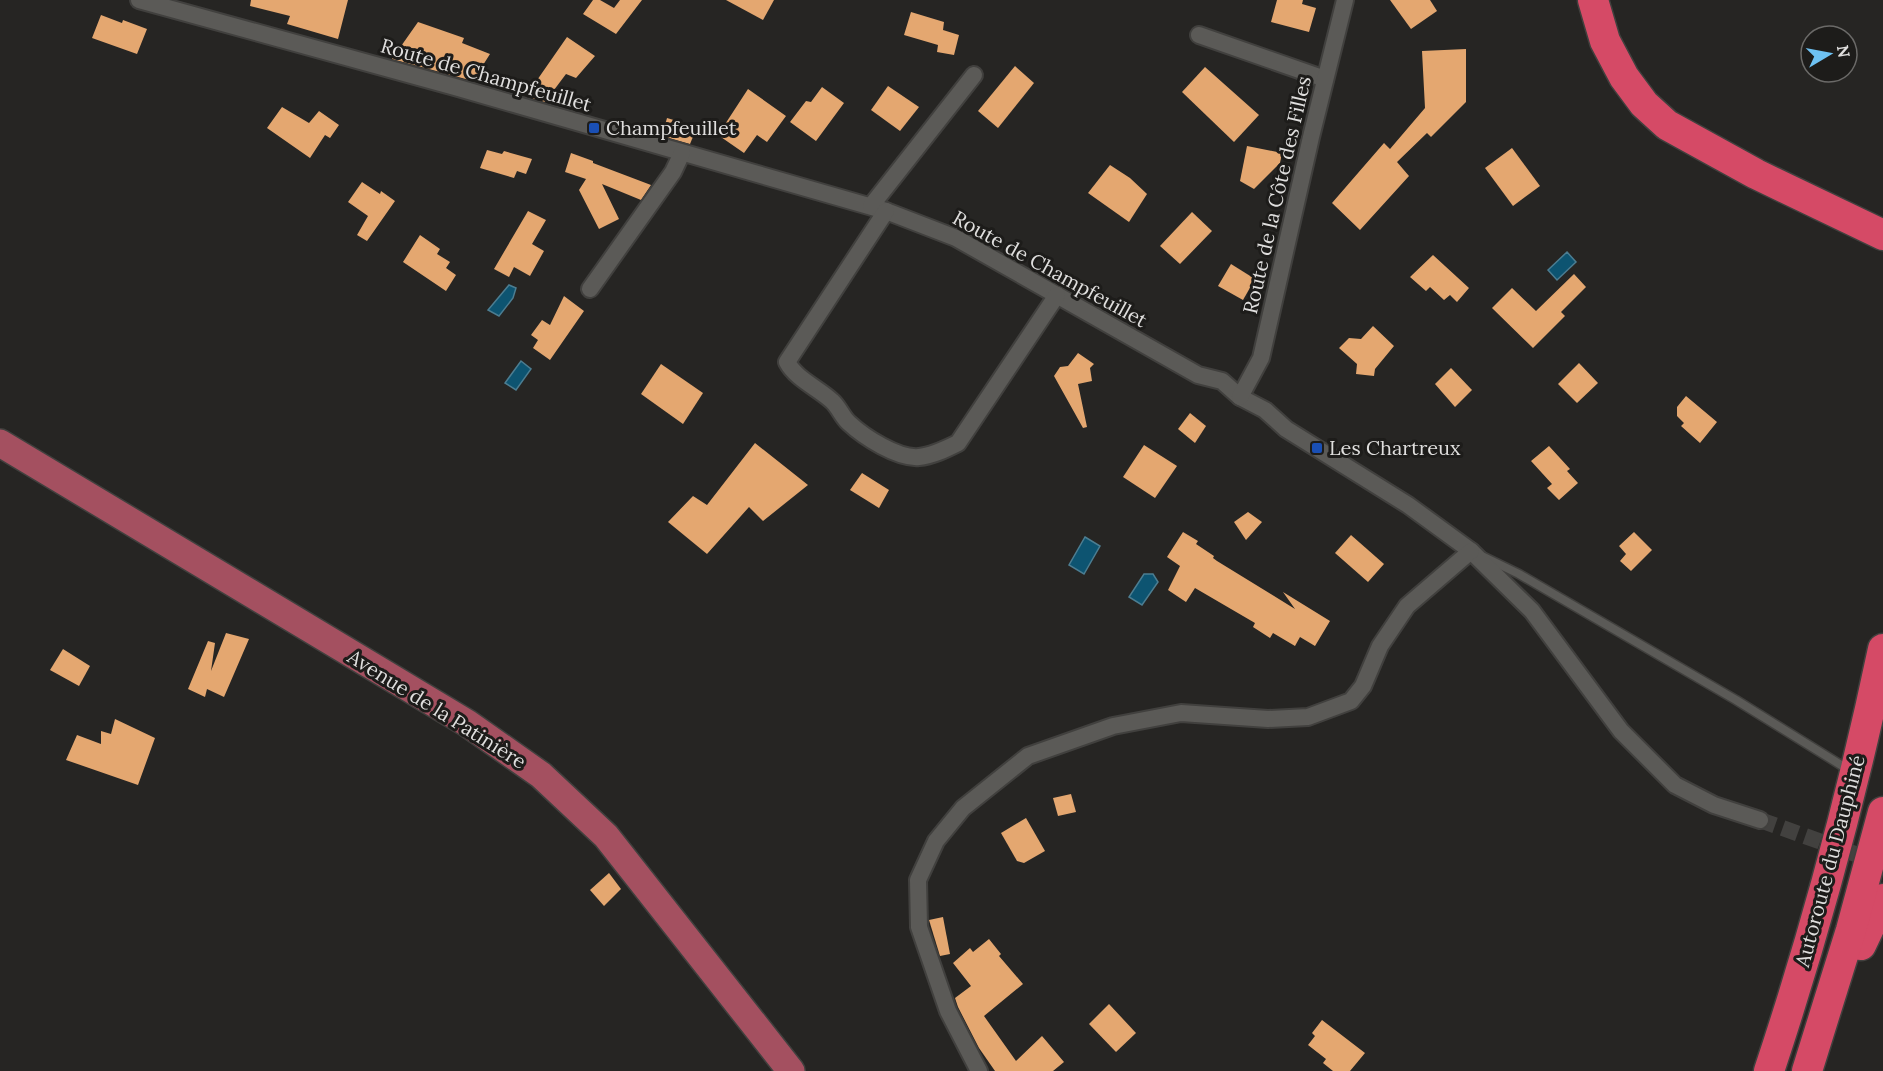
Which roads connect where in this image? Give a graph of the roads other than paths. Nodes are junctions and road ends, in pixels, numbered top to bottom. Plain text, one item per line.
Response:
1 (139, 0) edge
2 (1346, 0) edge
3 (1593, 0) edge
4 (1611, 0) edge
5 (1199, 35) dead end
6 (974, 75) dead end
7 (1326, 79) junction
8 (1704, 144) junction
9 (682, 153) junction
10 (878, 208) junction
11 (1880, 234) edge
12 (590, 289) dead end
13 (1057, 295) junction
14 (1240, 397) junction
15 (0, 443) edge
16 (1471, 551) junction
17 (1883, 649) edge
18 (1854, 773) junction
19 (1883, 812) edge
20 (1760, 820) tunnel mouth
21 (1883, 899) edge
22 (1817, 1041) junction
23 (791, 1071) edge
24 (979, 1071) edge
25 (1769, 1071) edge
26 (1806, 1071) edge

1 - 9 street, Route de Champfeuillet
2 - 7 street, Route de la Côte des Filles
3 - 8 highway
4 - 8 highway
5 - 7 street
6 - 10 street
7 - 14 street, Route de la Côte des Filles
8 - 11 highway
9 - 10 street, Route de Champfeuillet
9 - 12 street
10 - 13 street, Route de Champfeuillet
10 - 13 street
13 - 14 street, Route de Champfeuillet
14 - 16 street, Route de Champfeuillet
15 - 23 main road, Avenue de la Patinière
16 - 18 lane
16 - 20 street, Route de Champfeuillet
16 - 24 street
17 - 18 highway, Autoroute du Dauphiné
18 - 25 highway, Autoroute du Dauphiné
19 - 22 highway, Autoroute du Dauphiné
21 - 22 highway
22 - 26 highway, Autoroute du Dauphiné

